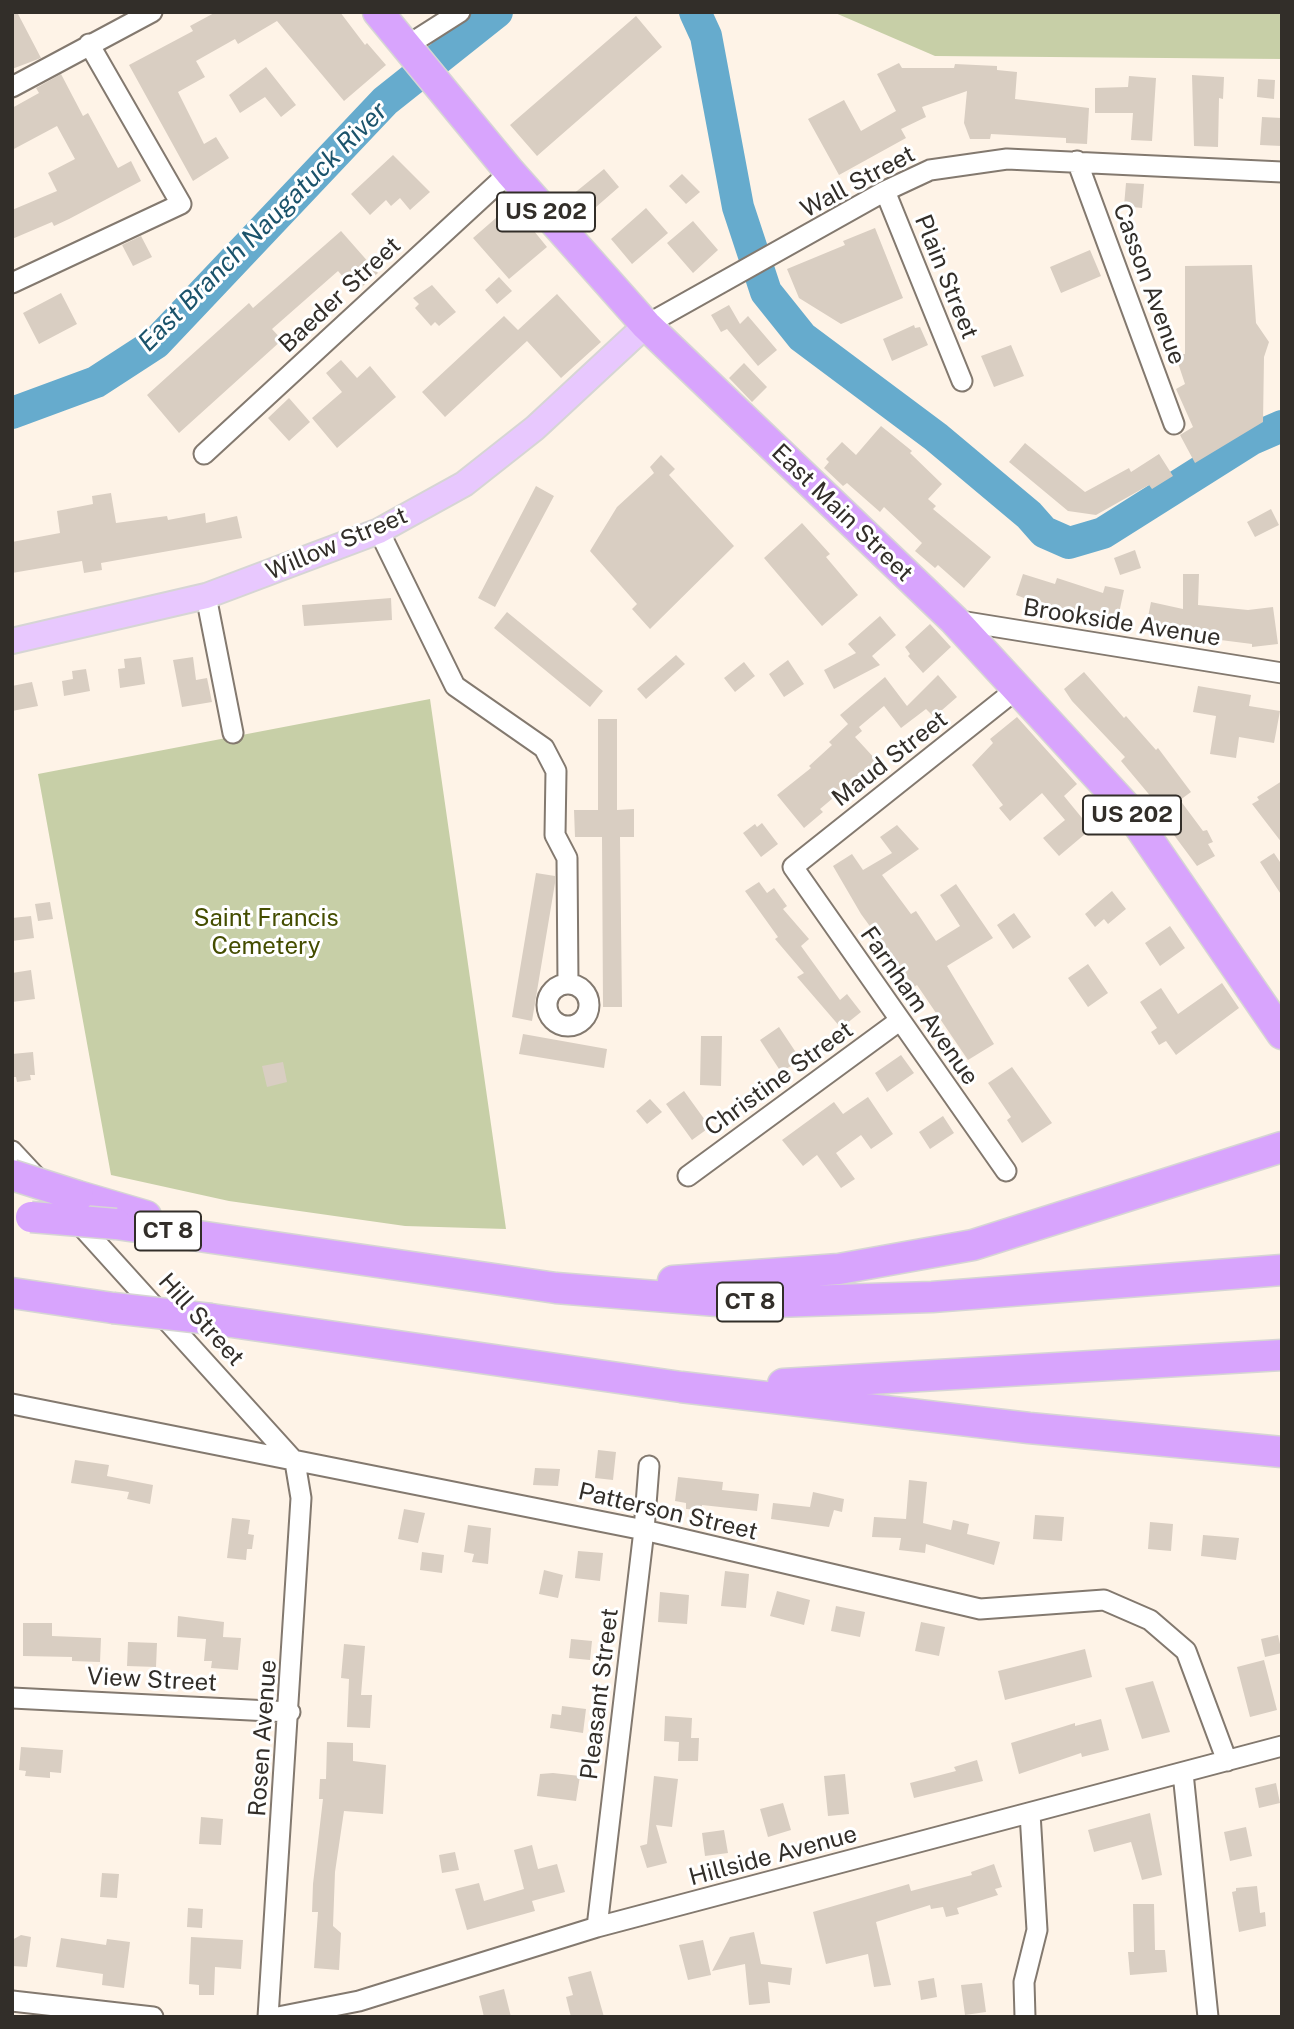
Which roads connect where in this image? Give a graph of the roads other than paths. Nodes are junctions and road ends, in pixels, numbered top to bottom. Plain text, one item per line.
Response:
1 (152, 12) edge
2 (378, 12) edge
3 (460, 12) edge
4 (89, 44) junction
5 (407, 50) junction
6 (12, 87) edge
7 (1077, 162) junction
8 (510, 172) junction
9 (1282, 172) edge
10 (884, 191) junction
11 (12, 283) edge
12 (646, 325) junction
13 (962, 381) dead end
14 (1174, 424) dead end
15 (204, 454) dead end
16 (379, 531) junction
17 (206, 596) junction
18 (954, 620) junction
19 (12, 641) edge
20 (1282, 673) edge
21 (1018, 688) junction
22 (233, 733) dead end
23 (793, 867) joint
24 (568, 984) dead end
25 (899, 1021) junction
26 (1282, 1034) edge
27 (1282, 1147) edge
28 (12, 1150) edge
29 (1006, 1171) dead end
30 (12, 1175) edge
31 (688, 1176) dead end
32 (22, 1215) edge
33 (220, 1238) junction
34 (1282, 1270) edge
35 (556, 1288) junction
36 (12, 1293) edge
37 (1282, 1355) edge
38 (681, 1387) junction
39 (12, 1404) edge
40 (1282, 1452) edge
41 (295, 1462) junction
42 (649, 1466) dead end
43 (644, 1530) junction
44 (12, 1698) edge
45 (290, 1712) junction
46 (1282, 1746) edge
47 (1227, 1761) junction
48 (1183, 1773) junction
49 (1030, 1813) junction
50 (597, 1927) junction
51 (12, 2001) edge
52 (360, 2009) edge
53 (153, 2017) edge
54 (268, 2017) edge
55 (278, 2017) edge
56 (1026, 2017) edge
57 (1208, 2017) edge

1 - 4 street
2 - 5 highway, East Main Street / US 202
3 - 5 street
4 - 6 street
4 - 11 street
5 - 8 highway, East Main Street / US 202
7 - 9 street, Wall Street
7 - 10 street, Wall Street
7 - 14 street, Casson Avenue
8 - 12 highway, East Main Street / US 202
8 - 15 street, Baeder Street
10 - 12 street, Wall Street
10 - 13 street, Plain Street
12 - 16 main road, Willow Street
12 - 18 highway, East Main Street / US 202
16 - 17 main road, Willow Street
16 - 24 street
17 - 19 main road, Willow Street
17 - 22 street
18 - 20 street, Brookside Avenue
18 - 21 highway, East Main Street / US 202
21 - 23 street, Maud Street
21 - 26 highway, East Main Street / US 202
23 - 25 street, Farnham Avenue
25 - 29 street, Farnham Avenue
25 - 31 street, Christine Street
27 - 35 highway
28 - 41 street, Hill Street
30 - 33 highway, bridge
32 - 33 highway, CT 8, bridge
33 - 35 highway, CT 8
34 - 35 highway, CT 8
36 - 38 highway, bridge
37 - 38 highway
38 - 40 highway
39 - 41 street, Patterson Street
41 - 43 street, Patterson Street
41 - 45 street, Rosen Avenue
42 - 43 street, Pleasant Street
43 - 47 street, Patterson Street
43 - 50 street, Pleasant Street
44 - 45 street, View Street
45 - 54 street, Rosen Avenue
46 - 47 street, Hillside Avenue
47 - 48 street, Hillside Avenue
48 - 49 street, Hillside Avenue
48 - 57 street
49 - 50 street, Hillside Avenue
49 - 56 street
50 - 52 street, Hillside Avenue
51 - 53 street
52 - 55 street, Hillside Avenue

